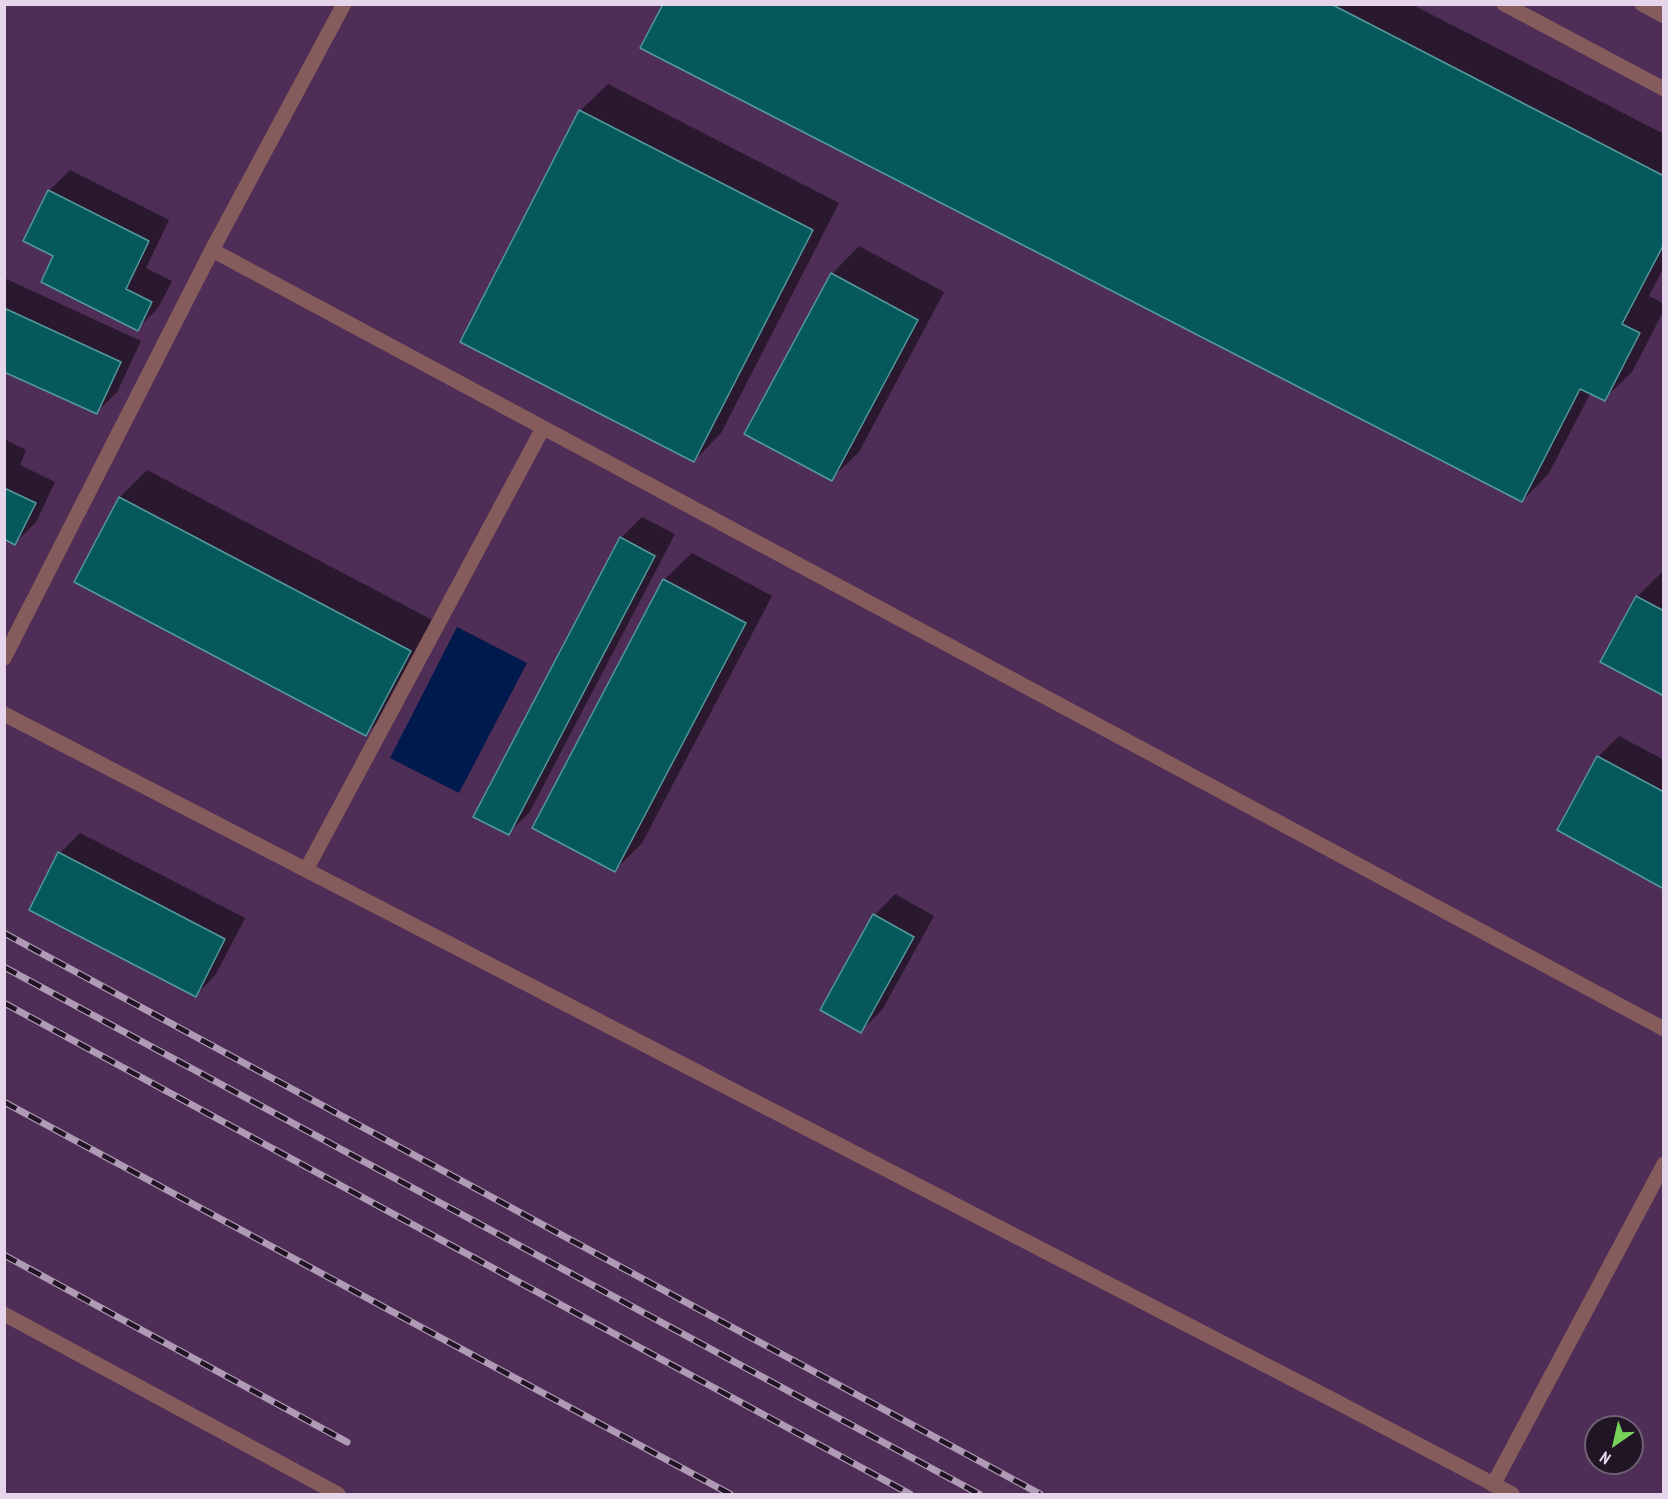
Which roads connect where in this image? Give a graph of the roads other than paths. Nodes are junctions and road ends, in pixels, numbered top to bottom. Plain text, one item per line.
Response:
1 (344, 4) edge
2 (1504, 4) edge
3 (1642, 4) edge
4 (1664, 16) edge
5 (1664, 90) edge
6 (212, 250) junction
7 (543, 428) junction
8 (4, 658) edge
9 (4, 714) edge
10 (306, 870) junction
11 (1664, 1029) edge
12 (1664, 1164) edge
13 (4, 1314) edge
14 (1493, 1485) junction
15 (338, 1494) edge
16 (1512, 1494) edge

1 - 6 lane
2 - 5 lane
3 - 4 lane
6 - 7 lane
6 - 8 lane
7 - 10 lane
7 - 11 lane
9 - 10 lane
10 - 14 lane
12 - 14 lane
13 - 15 lane
14 - 16 lane

